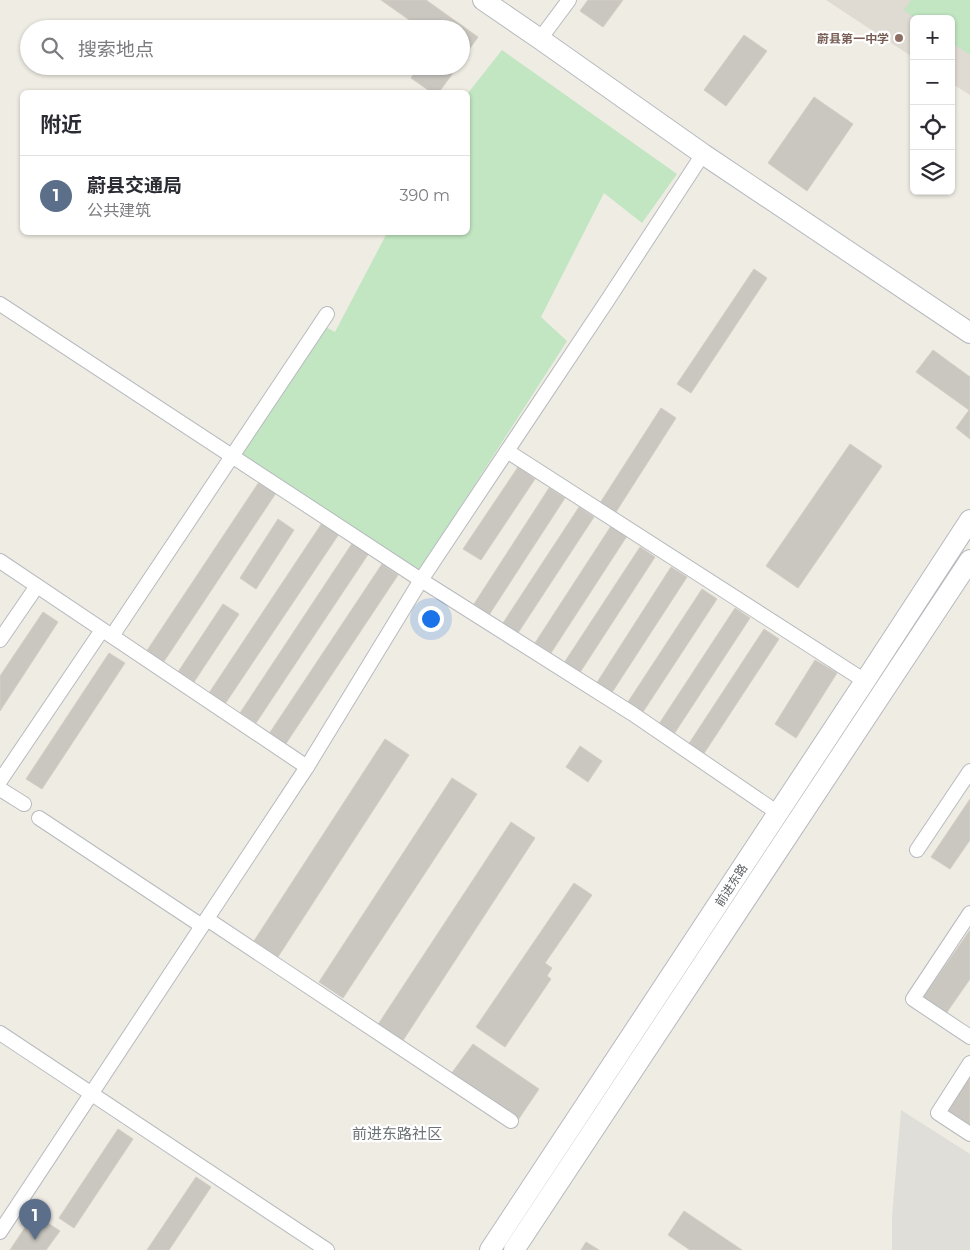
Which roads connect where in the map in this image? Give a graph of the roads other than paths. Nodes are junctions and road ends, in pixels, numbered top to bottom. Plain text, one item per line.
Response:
1 (483, 0) edge
2 (569, 0) edge
3 (540, 39) junction
4 (703, 154) junction
5 (0, 304) edge
6 (327, 314) dead end
7 (970, 333) edge
8 (507, 452) junction
9 (232, 456) junction
10 (970, 520) edge
11 (970, 560) edge
12 (0, 562) edge
13 (421, 580) junction
14 (37, 586) junction
15 (107, 633) junction
16 (0, 640) edge
17 (866, 681) junction
18 (307, 767) junction
19 (970, 771) edge
20 (0, 781) edge
21 (0, 789) edge
22 (24, 804) dead end
23 (778, 813) junction
24 (39, 818) dead end
25 (917, 850) dead end
26 (970, 914) edge
27 (205, 922) junction
28 (0, 1032) edge
29 (970, 1037) edge
30 (970, 1063) edge
31 (92, 1094) junction
32 (511, 1122) dead end
33 (970, 1134) edge
34 (0, 1232) edge
35 (327, 1250) edge
36 (490, 1250) edge
37 (514, 1250) edge

1 - 3 main road
2 - 3 street
3 - 4 main road
4 - 7 main road
4 - 8 street
5 - 9 street
6 - 9 street
8 - 13 street
8 - 17 street
9 - 13 street
9 - 15 street
10 - 17 main road, 前进东路
11 - 37 main road, 前进东路
12 - 14 street
13 - 18 street
13 - 23 street
14 - 15 street
14 - 16 street
15 - 18 street
15 - 20 street
17 - 23 main road, 前进东路
18 - 27 street
19 - 25 street
21 - 22 street
23 - 36 main road, 前进东路
24 - 27 street
26 - 29 street
27 - 31 street
27 - 32 street
28 - 31 street
30 - 33 street
31 - 34 street
31 - 35 street

